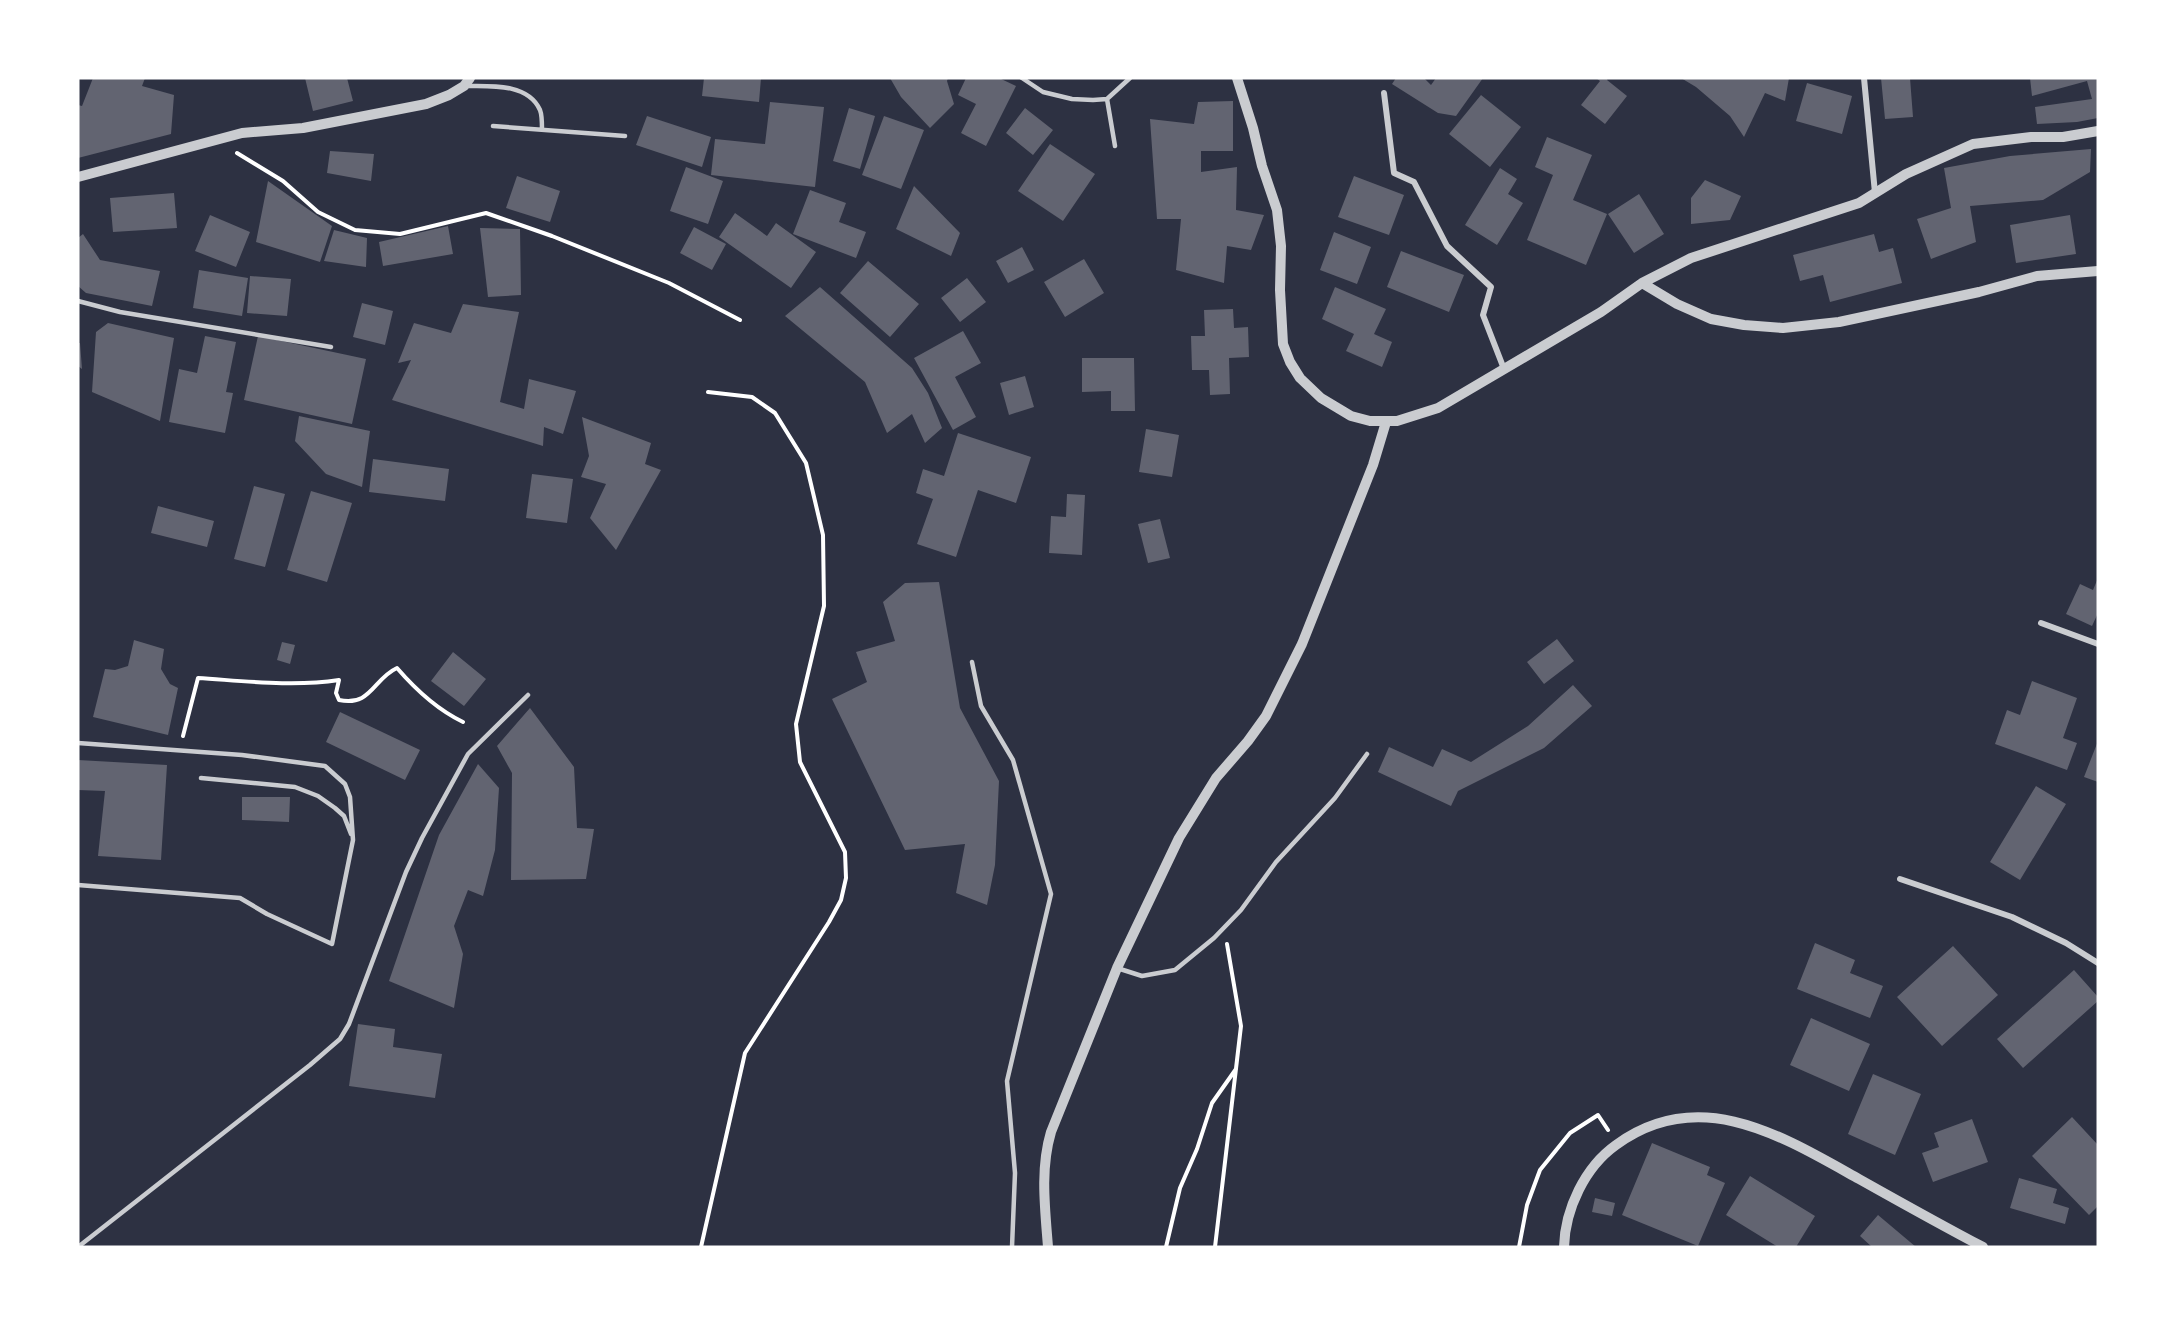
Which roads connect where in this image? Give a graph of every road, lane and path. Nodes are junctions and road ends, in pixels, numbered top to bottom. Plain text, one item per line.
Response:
1 (1022, 78) edge
2 (1130, 78) edge
3 (1237, 78) edge
4 (1864, 78) edge
5 (467, 82) edge
6 (1384, 93) dead end
7 (1107, 99) junction
8 (493, 126) dead end
9 (542, 129) junction
10 (2098, 131) edge
11 (625, 136) dead end
12 (216, 140) junction
13 (1115, 146) dead end
14 (78, 177) edge
15 (1875, 193) junction
16 (2098, 271) edge
17 (1642, 283) junction
18 (78, 301) edge
19 (740, 320) dead end
20 (331, 347) dead end
21 (1504, 369) junction
22 (708, 392) dead end
23 (1386, 422) junction
24 (2041, 623) dead end
25 (2098, 644) edge
26 (972, 662) dead end
27 (528, 695) dead end
28 (463, 722) dead end
29 (78, 743) edge
30 (179, 752) junction
31 (1367, 754) dead end
32 (201, 778) dead end
33 (353, 840) junction
34 (1900, 879) dead end
35 (78, 885) edge
36 (1224, 927) junction
37 (2098, 963) edge
38 (1117, 968) junction
39 (1236, 1069) junction
40 (1617, 1143) junction
41 (78, 1247) edge
42 (701, 1247) edge
43 (1012, 1247) edge
44 (1048, 1247) edge
45 (1166, 1247) edge
46 (1215, 1247) edge
47 (1519, 1247) edge
48 (1564, 1247) edge
49 (1983, 1247) edge

1 - 7 lane
2 - 7 lane
3 - 23 street
4 - 15 street
5 - 9 lane
5 - 12 street
6 - 21 street
7 - 13 lane
8 - 9 lane
9 - 11 lane
10 - 15 street
12 - 14 street
12 - 19 path
15 - 17 street
16 - 17 street
17 - 21 street
18 - 20 lane
21 - 23 street
22 - 42 path
23 - 38 street
24 - 25 street
26 - 43 lane
27 - 41 lane
28 - 30 path
29 - 30 lane
30 - 33 lane
31 - 36 lane
32 - 33 lane
33 - 35 lane
34 - 37 street
36 - 38 lane
36 - 39 path
38 - 44 street
39 - 45 path
39 - 46 path
40 - 47 path
40 - 48 street
40 - 49 street

